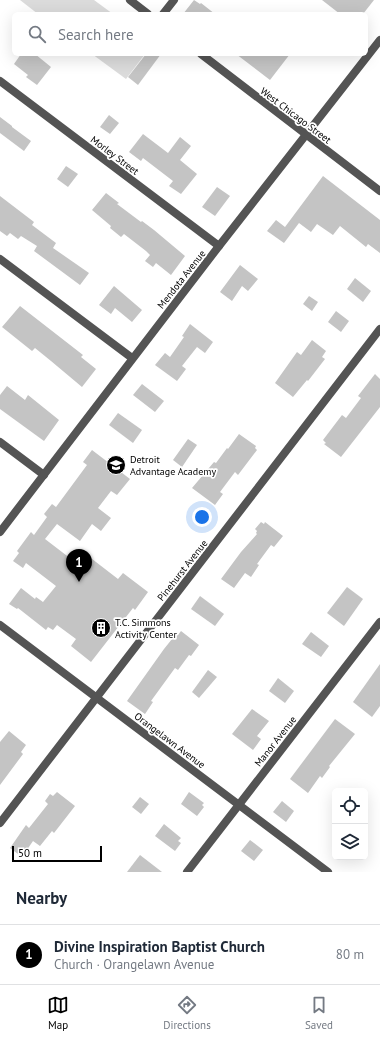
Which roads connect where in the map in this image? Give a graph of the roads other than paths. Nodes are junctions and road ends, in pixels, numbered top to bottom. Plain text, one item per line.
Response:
1 (130, 0) edge
2 (174, 0) edge
3 (145, 12) edge
4 (165, 12) edge
5 (380, 40) edge
6 (368, 55) edge
7 (204, 56) edge
8 (367, 56) edge
9 (0, 81) edge
10 (306, 134) junction
11 (380, 191) edge
12 (219, 246) junction
13 (0, 259) edge
14 (380, 329) edge
15 (132, 358) junction
16 (0, 442) edge
17 (44, 475) junction
18 (0, 532) edge
19 (380, 622) edge
20 (0, 625) edge
21 (97, 698) junction
22 (239, 805) junction
23 (0, 823) edge
24 (187, 872) edge
25 (328, 872) edge

1 - 3 street
2 - 4 street
5 - 6 street, Mendota Avenue
7 - 10 street, West Chicago Street
8 - 10 street, Mendota Avenue
9 - 12 street, Morley Street
10 - 11 street, West Chicago Street
10 - 12 street, Mendota Avenue
12 - 15 street, Mendota Avenue
13 - 15 street
14 - 21 street, Pinehurst Avenue
15 - 17 street, Mendota Avenue
16 - 17 street
17 - 18 street, Mendota Avenue
19 - 22 street, Manor Avenue
20 - 21 street, Orangelawn Avenue
21 - 22 street, Orangelawn Avenue
21 - 23 street, Pinehurst Avenue
22 - 24 street, Manor Avenue
22 - 25 street, Orangelawn Avenue

